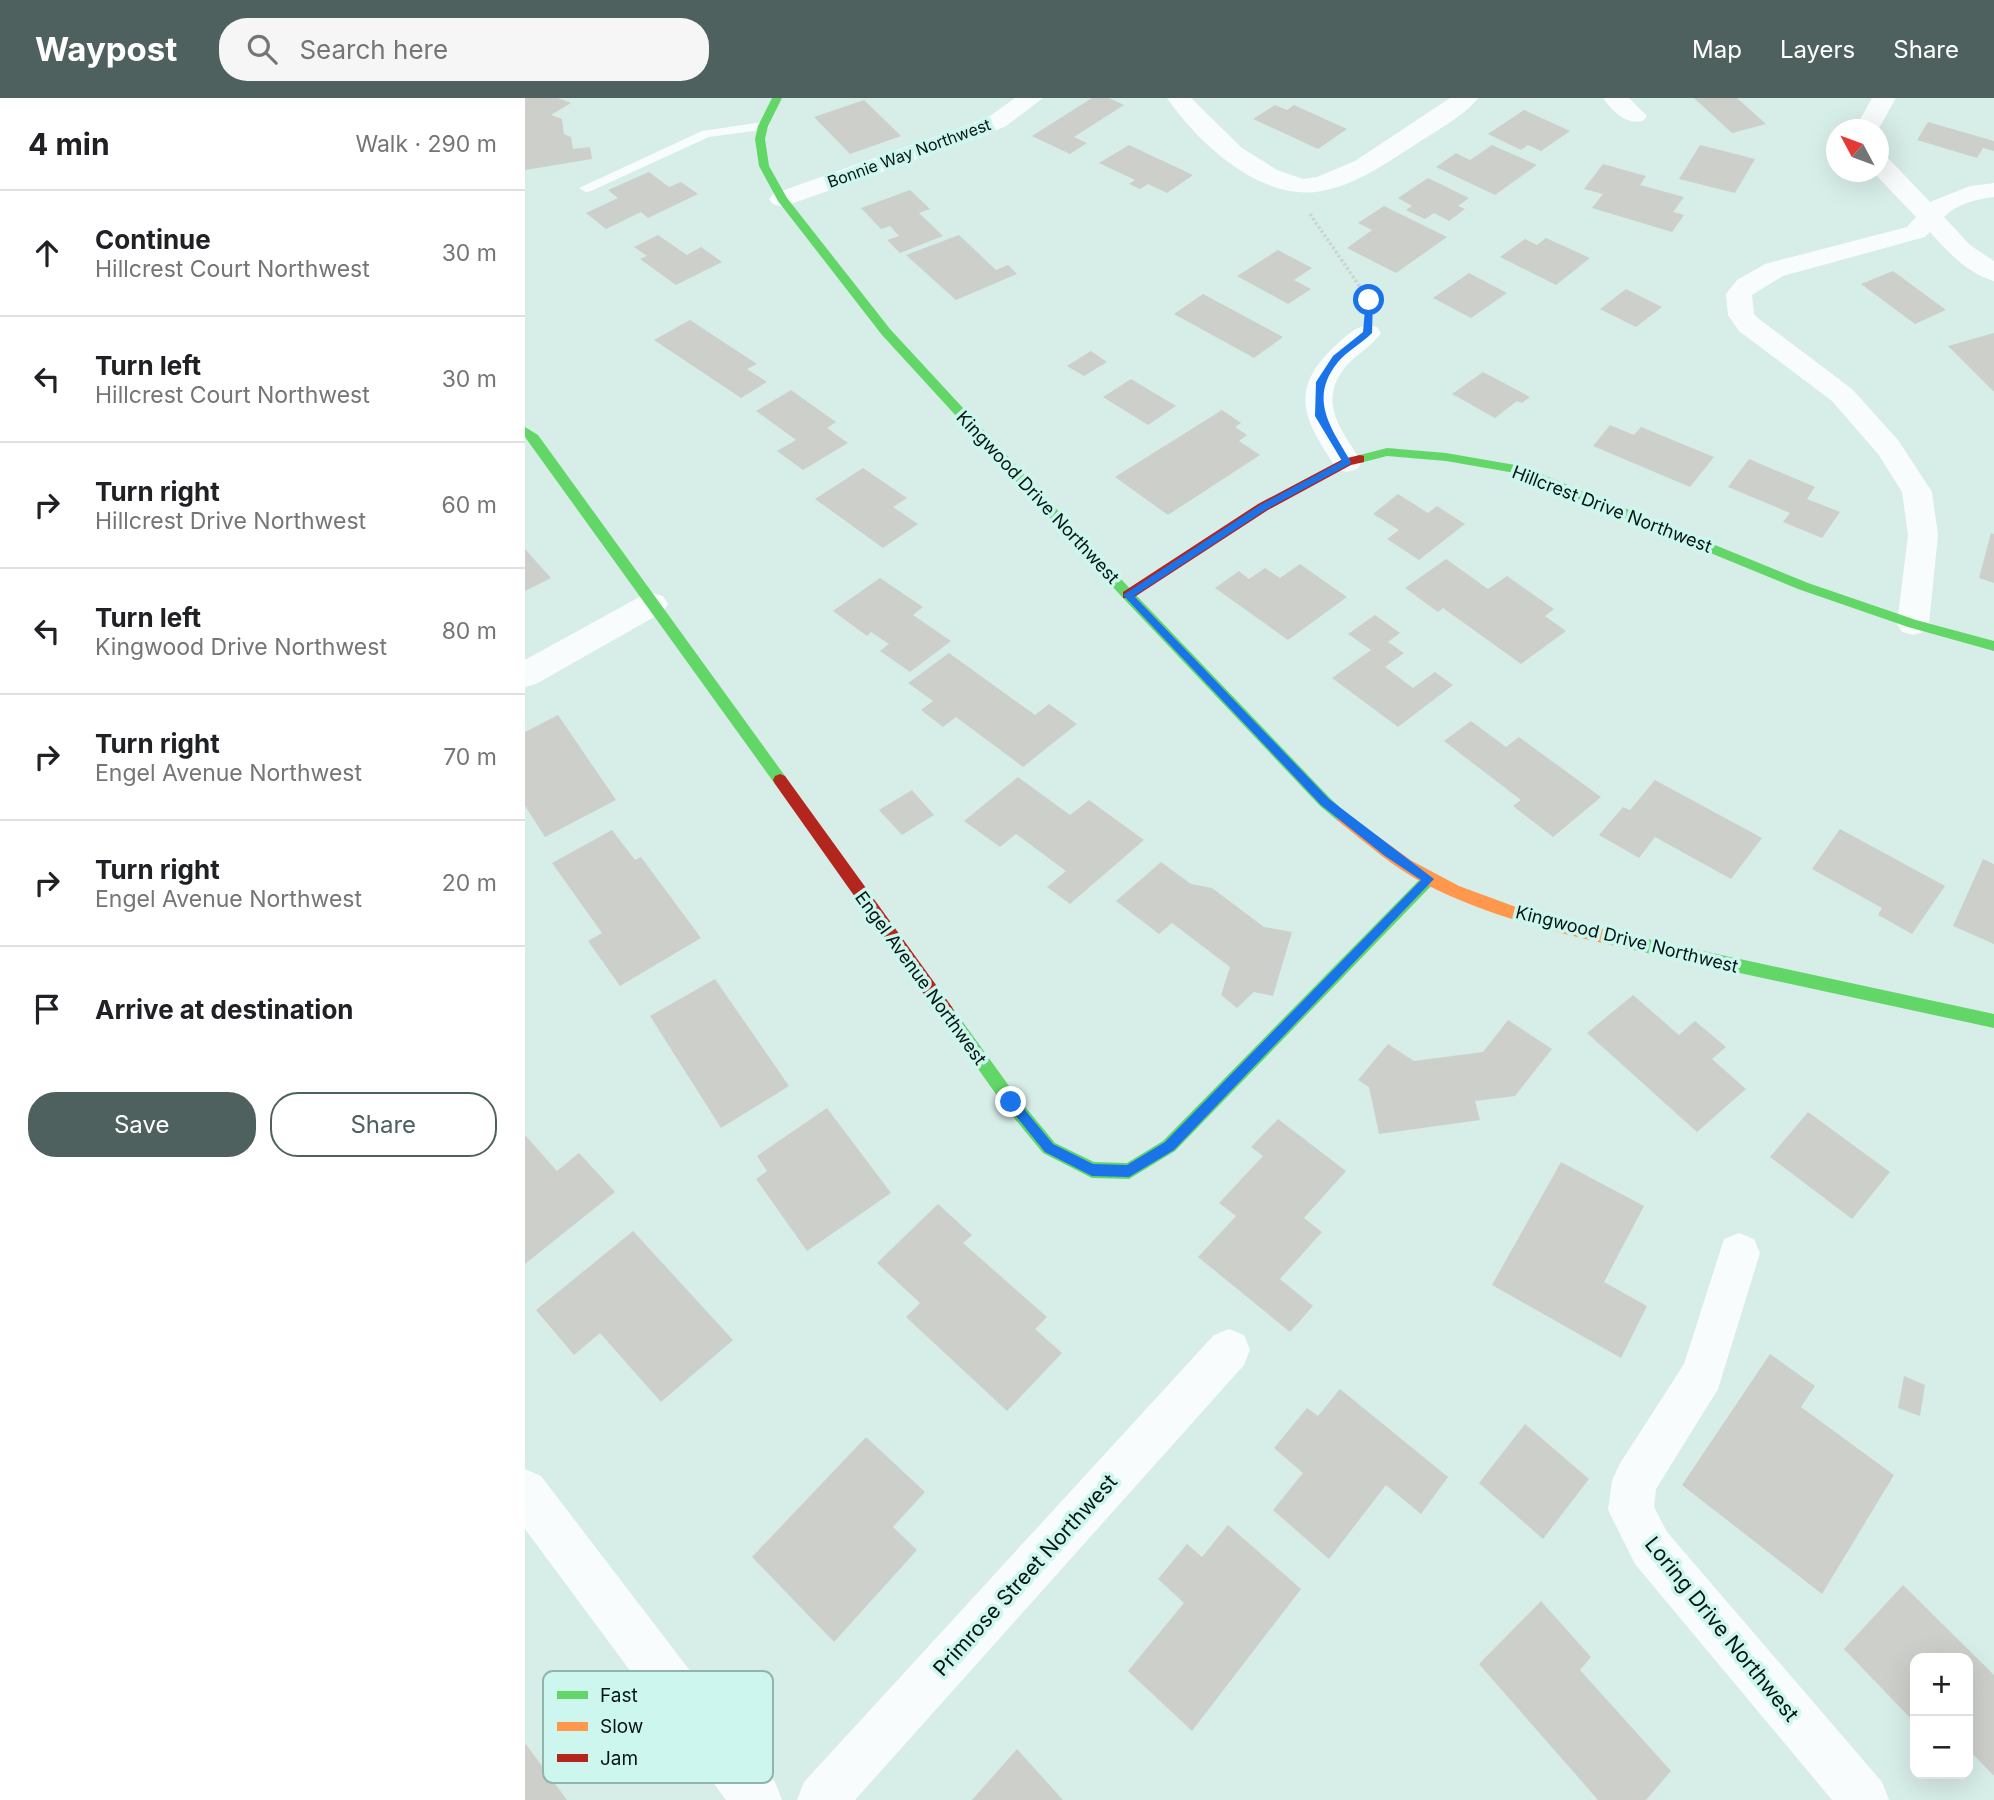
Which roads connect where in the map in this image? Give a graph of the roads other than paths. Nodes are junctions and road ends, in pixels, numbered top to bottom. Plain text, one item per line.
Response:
1 (777, 98) edge
2 (1031, 98) edge
3 (1178, 98) edge
4 (1466, 98) edge
5 (1615, 98) edge
6 (1884, 98) edge
7 (1635, 116) dead end
8 (1872, 119) edge
9 (763, 126) junction
10 (1889, 174) edge
11 (586, 188) dead end
12 (1994, 190) edge
13 (782, 199) junction
14 (1930, 220) junction
15 (1994, 273) edge
16 (1367, 333) road end
17 (525, 431) edge
18 (1347, 462) junction
19 (1128, 595) junction
20 (652, 604) junction
21 (1913, 624) junction
22 (1994, 646) edge
23 (525, 675) edge
24 (1429, 879) junction
25 (1994, 1021) edge
26 (1738, 1253) dead end
27 (1229, 1350) dead end
28 (525, 1492) edge
29 (660, 1671) edge
30 (744, 1783) edge
31 (757, 1800) edge
32 (822, 1800) edge
33 (1864, 1800) edge

1 - 9 street, Kingwood Drive Northwest
2 - 13 street, Bonnie Way Northwest
3 - 4 street
5 - 7 street
6 - 8 street
9 - 11 lane
9 - 13 street, Kingwood Drive Northwest
10 - 14 street
12 - 14 street
13 - 19 street, Kingwood Drive Northwest
14 - 15 street
14 - 21 street
16 - 18 street
17 - 20 street, Engel Avenue Northwest
18 - 19 street, Hillcrest Drive Northwest
18 - 21 street, Hillcrest Drive Northwest
19 - 24 street, Kingwood Drive Northwest
20 - 23 street
20 - 24 street, Engel Avenue Northwest
21 - 22 street, Hillcrest Drive Northwest
24 - 25 street, Kingwood Drive Northwest
26 - 33 street, Loring Drive Northwest
27 - 32 street, Primrose Street Northwest
28 - 29 street
30 - 31 street

